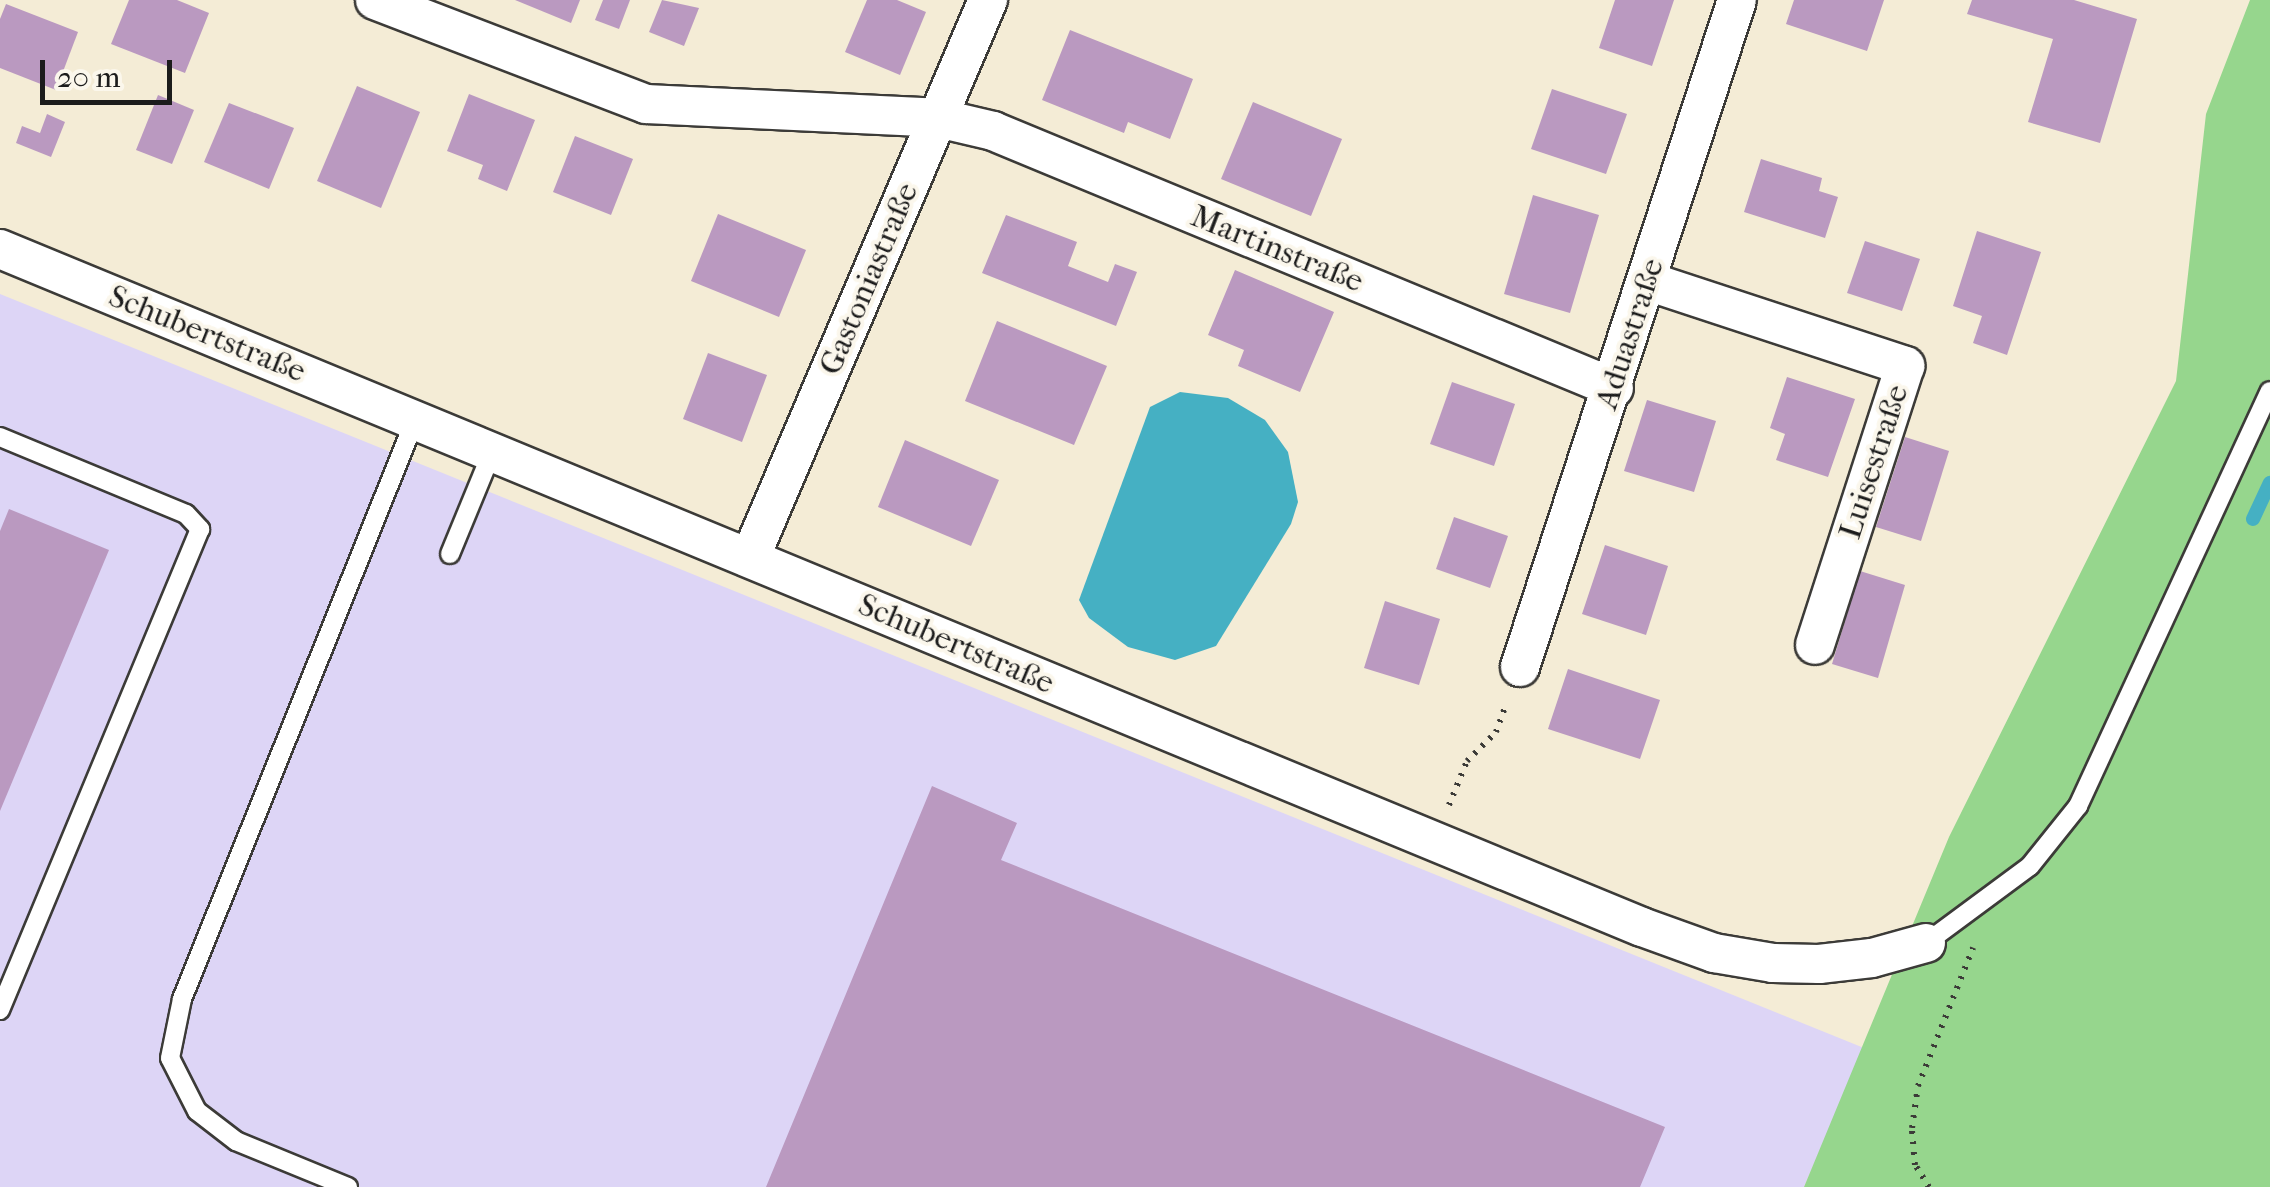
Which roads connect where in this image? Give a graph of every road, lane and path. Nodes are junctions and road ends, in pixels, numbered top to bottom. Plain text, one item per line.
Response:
1 (375, 0) edge
2 (988, 0) edge
3 (1736, 0) edge
4 (938, 118) junction
5 (0, 249) edge
6 (1647, 281) junction
7 (1614, 388) junction
8 (2270, 391) edge
9 (416, 420) junction
10 (0, 437) edge
11 (492, 452) junction
12 (450, 554) dead end
13 (750, 558) junction
14 (1815, 645) dead end
15 (1520, 667) joint
16 (1434, 843) junction
17 (1996, 893) junction
18 (1926, 943) joint
19 (0, 1010) edge
20 (348, 1187) edge
21 (1929, 1187) edge

1 - 4 street, Martinstraße
2 - 4 street, Gastoniastraße
3 - 6 street, Aduastraße
4 - 7 street, Martinstraße
4 - 13 street, Gastoniastraße
5 - 9 street, Schubertstraße
6 - 7 street, Aduastraße
6 - 14 street, Luisestraße
7 - 15 street, Aduastraße
8 - 17 lane
9 - 11 street, Schubertstraße
9 - 20 lane
10 - 19 lane
11 - 12 lane
11 - 13 street, Schubertstraße
13 - 16 street, Schubertstraße
15 - 16 path
16 - 18 street, Schubertstraße
17 - 18 lane
17 - 21 path

